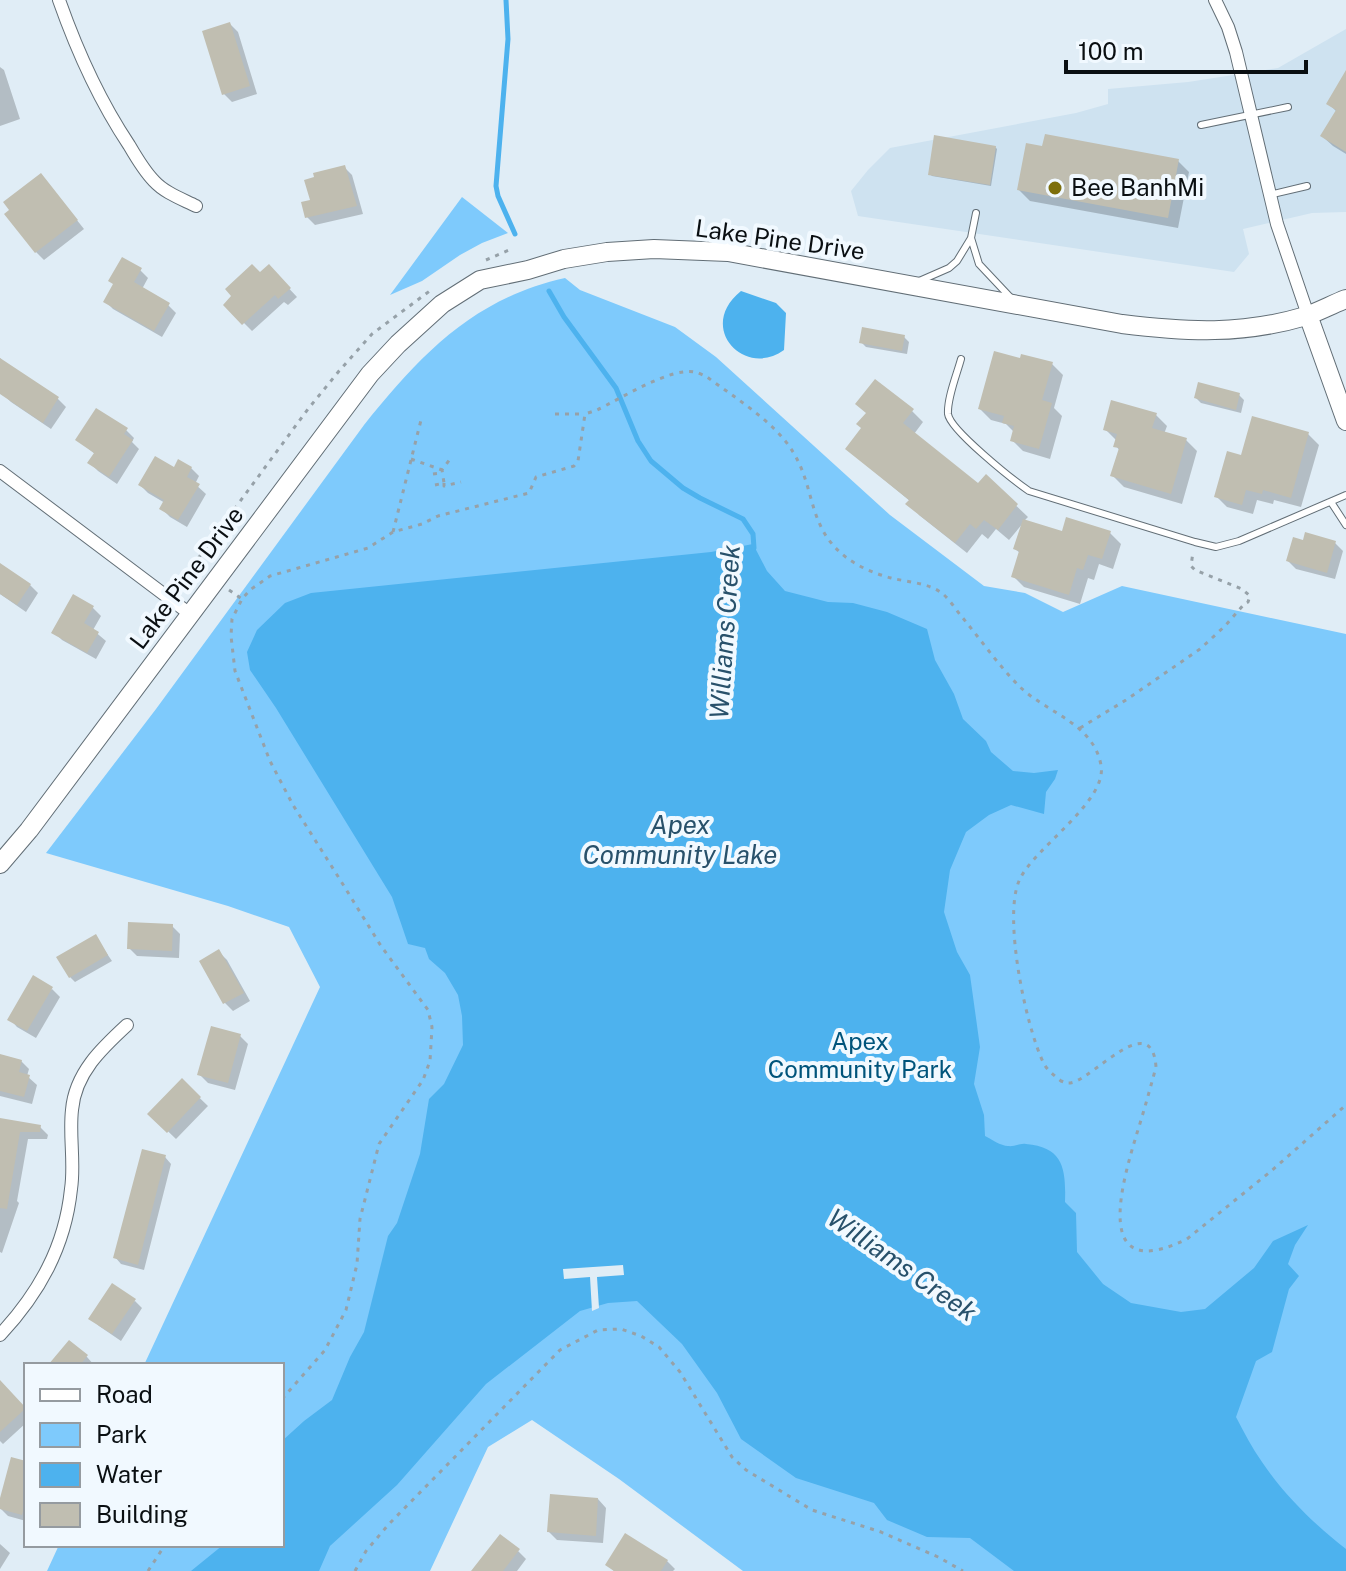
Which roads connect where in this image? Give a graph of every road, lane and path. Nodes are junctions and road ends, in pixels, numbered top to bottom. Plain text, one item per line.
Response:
1 (59, 0) edge
2 (1215, 0) edge
3 (1288, 107) dead end
4 (1251, 115) junction
5 (1201, 125) dead end
6 (1307, 186) dead end
7 (1269, 195) junction
8 (196, 206) dead end
9 (976, 213) dead end
10 (971, 238) junction
11 (912, 284) junction
12 (1346, 299) edge
13 (1016, 304) junction
14 (1308, 315) junction
15 (961, 359) dead end
16 (555, 414) dead end
17 (585, 414) junction
18 (421, 420) dead end
19 (1346, 421) edge
20 (411, 459) junction
21 (450, 459) dead end
22 (0, 471) edge
23 (442, 472) junction
24 (433, 474) dead end
25 (461, 482) dead end
26 (444, 483) junction
27 (435, 485) dead end
28 (1346, 495) edge
29 (1331, 502) junction
30 (1346, 525) edge
31 (393, 532) junction
32 (1195, 542) junction
33 (194, 564) dead end
34 (200, 568) dead end
35 (233, 593) dead end
36 (242, 599) junction
37 (190, 614) junction
38 (1080, 728) junction
39 (0, 864) edge
40 (127, 1025) dead end
41 (1346, 1105) edge
42 (0, 1335) edge
43 (284, 1397) edge
44 (164, 1547) edge
45 (148, 1571) edge
46 (355, 1571) edge
47 (963, 1571) edge

1 - 8 street
2 - 4 street
3 - 4 lane
4 - 5 lane
4 - 7 street
6 - 7 lane
7 - 14 street
9 - 10 lane
10 - 11 lane
10 - 13 lane
11 - 13 main road, Lake Pine Drive
11 - 37 main road, Lake Pine Drive
12 - 14 main road, Lake Pine Drive
13 - 14 main road, Lake Pine Drive
14 - 19 main road
15 - 32 lane
16 - 17 path
17 - 31 path
17 - 38 path
18 - 20 path
20 - 23 path
20 - 31 path
21 - 23 path
22 - 37 street
23 - 24 path
23 - 26 path
25 - 26 path
26 - 27 path
28 - 29 lane
29 - 30 lane
29 - 32 lane
31 - 36 path
32 - 38 path
33 - 34 path
35 - 36 path
36 - 43 path
37 - 39 main road, Lake Pine Drive
38 - 41 path
40 - 42 street
44 - 45 path
46 - 47 path

